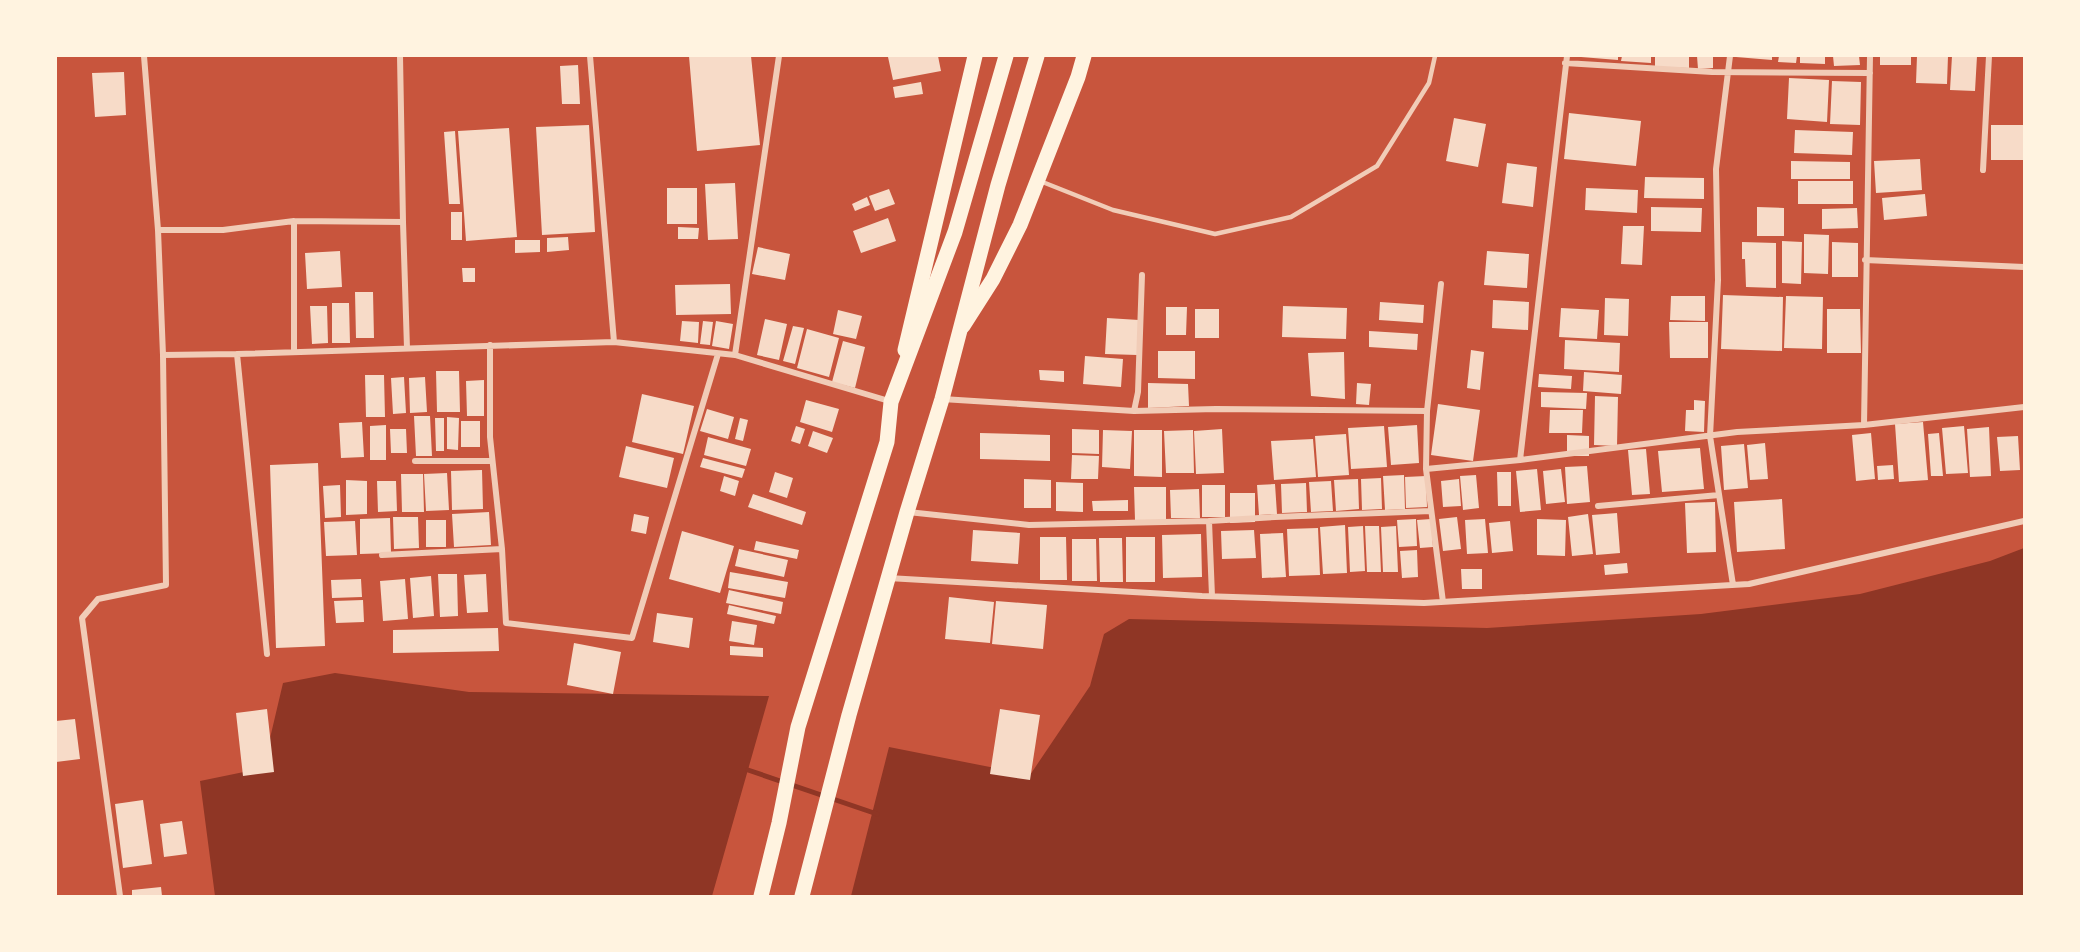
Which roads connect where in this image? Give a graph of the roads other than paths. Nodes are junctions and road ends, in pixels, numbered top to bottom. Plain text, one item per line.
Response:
1 (144, 56) edge
2 (400, 56) edge
3 (590, 56) edge
4 (779, 56) edge
5 (975, 56) edge
6 (1006, 56) edge
7 (1037, 56) edge
8 (1084, 56) edge
9 (1435, 56) edge
10 (1566, 56) edge
11 (1730, 56) edge
12 (1870, 56) edge
13 (1989, 56) edge
14 (1565, 63) junction
15 (1728, 72) junction
16 (1870, 73) junction
17 (1983, 170) dead end
18 (1038, 180) junction
19 (294, 221) junction
20 (403, 222) junction
21 (158, 230) junction
22 (1865, 260) junction
23 (2025, 267) edge
24 (1142, 275) dead end
25 (1441, 284) dead end
26 (960, 330) junction
27 (614, 342) junction
28 (490, 345) junction
29 (407, 348) junction
30 (294, 352) junction
31 (237, 354) junction
32 (718, 354) junction
33 (163, 355) junction
34 (735, 355) junction
35 (942, 399) junction
36 (891, 402) junction
37 (2025, 407) edge
38 (1134, 411) junction
39 (1427, 411) junction
40 (1864, 425) junction
41 (1710, 436) junction
42 (1520, 460) junction
43 (415, 461) dead end
44 (492, 461) junction
45 (1426, 468) junction
46 (1719, 495) junction
47 (1598, 506) dead end
48 (907, 512) junction
49 (1431, 512) junction
50 (1209, 521) junction
51 (2025, 521) edge
52 (502, 549) junction
53 (382, 555) dead end
54 (888, 578) junction
55 (1733, 585) junction
56 (1212, 596) junction
57 (1443, 602) junction
58 (267, 654) dead end
59 (120, 897) edge
60 (761, 897) edge
61 (802, 897) edge

1 - 21 street
2 - 20 street
3 - 27 street
4 - 34 street
5 - 36 main road
6 - 36 main road
7 - 26 main road
8 - 18 main road
9 - 18 lane
10 - 14 street
11 - 15 street
12 - 16 street
13 - 17 street
14 - 15 street
14 - 42 street
15 - 16 street
15 - 41 street
16 - 22 street
18 - 26 main road
19 - 20 street
19 - 21 street
19 - 30 street
20 - 29 street
21 - 33 street
22 - 23 street
22 - 40 street
24 - 38 street
25 - 39 street
26 - 35 main road
27 - 28 street
27 - 32 street
28 - 29 street
28 - 44 street
29 - 30 street
30 - 31 street
31 - 33 street
31 - 58 street
32 - 34 street
32 - 52 street
33 - 59 street
34 - 36 street
35 - 38 street
35 - 48 main road
36 - 60 main road
37 - 40 street
38 - 39 street
39 - 45 street
40 - 41 street
41 - 42 street
41 - 46 street
42 - 45 street
43 - 44 street
44 - 52 street
45 - 49 street
46 - 47 street
46 - 55 street
48 - 50 street
48 - 54 main road
49 - 50 street
49 - 57 street
50 - 56 street
51 - 55 street
52 - 53 street
54 - 56 street
54 - 61 main road
55 - 57 street
56 - 57 street

